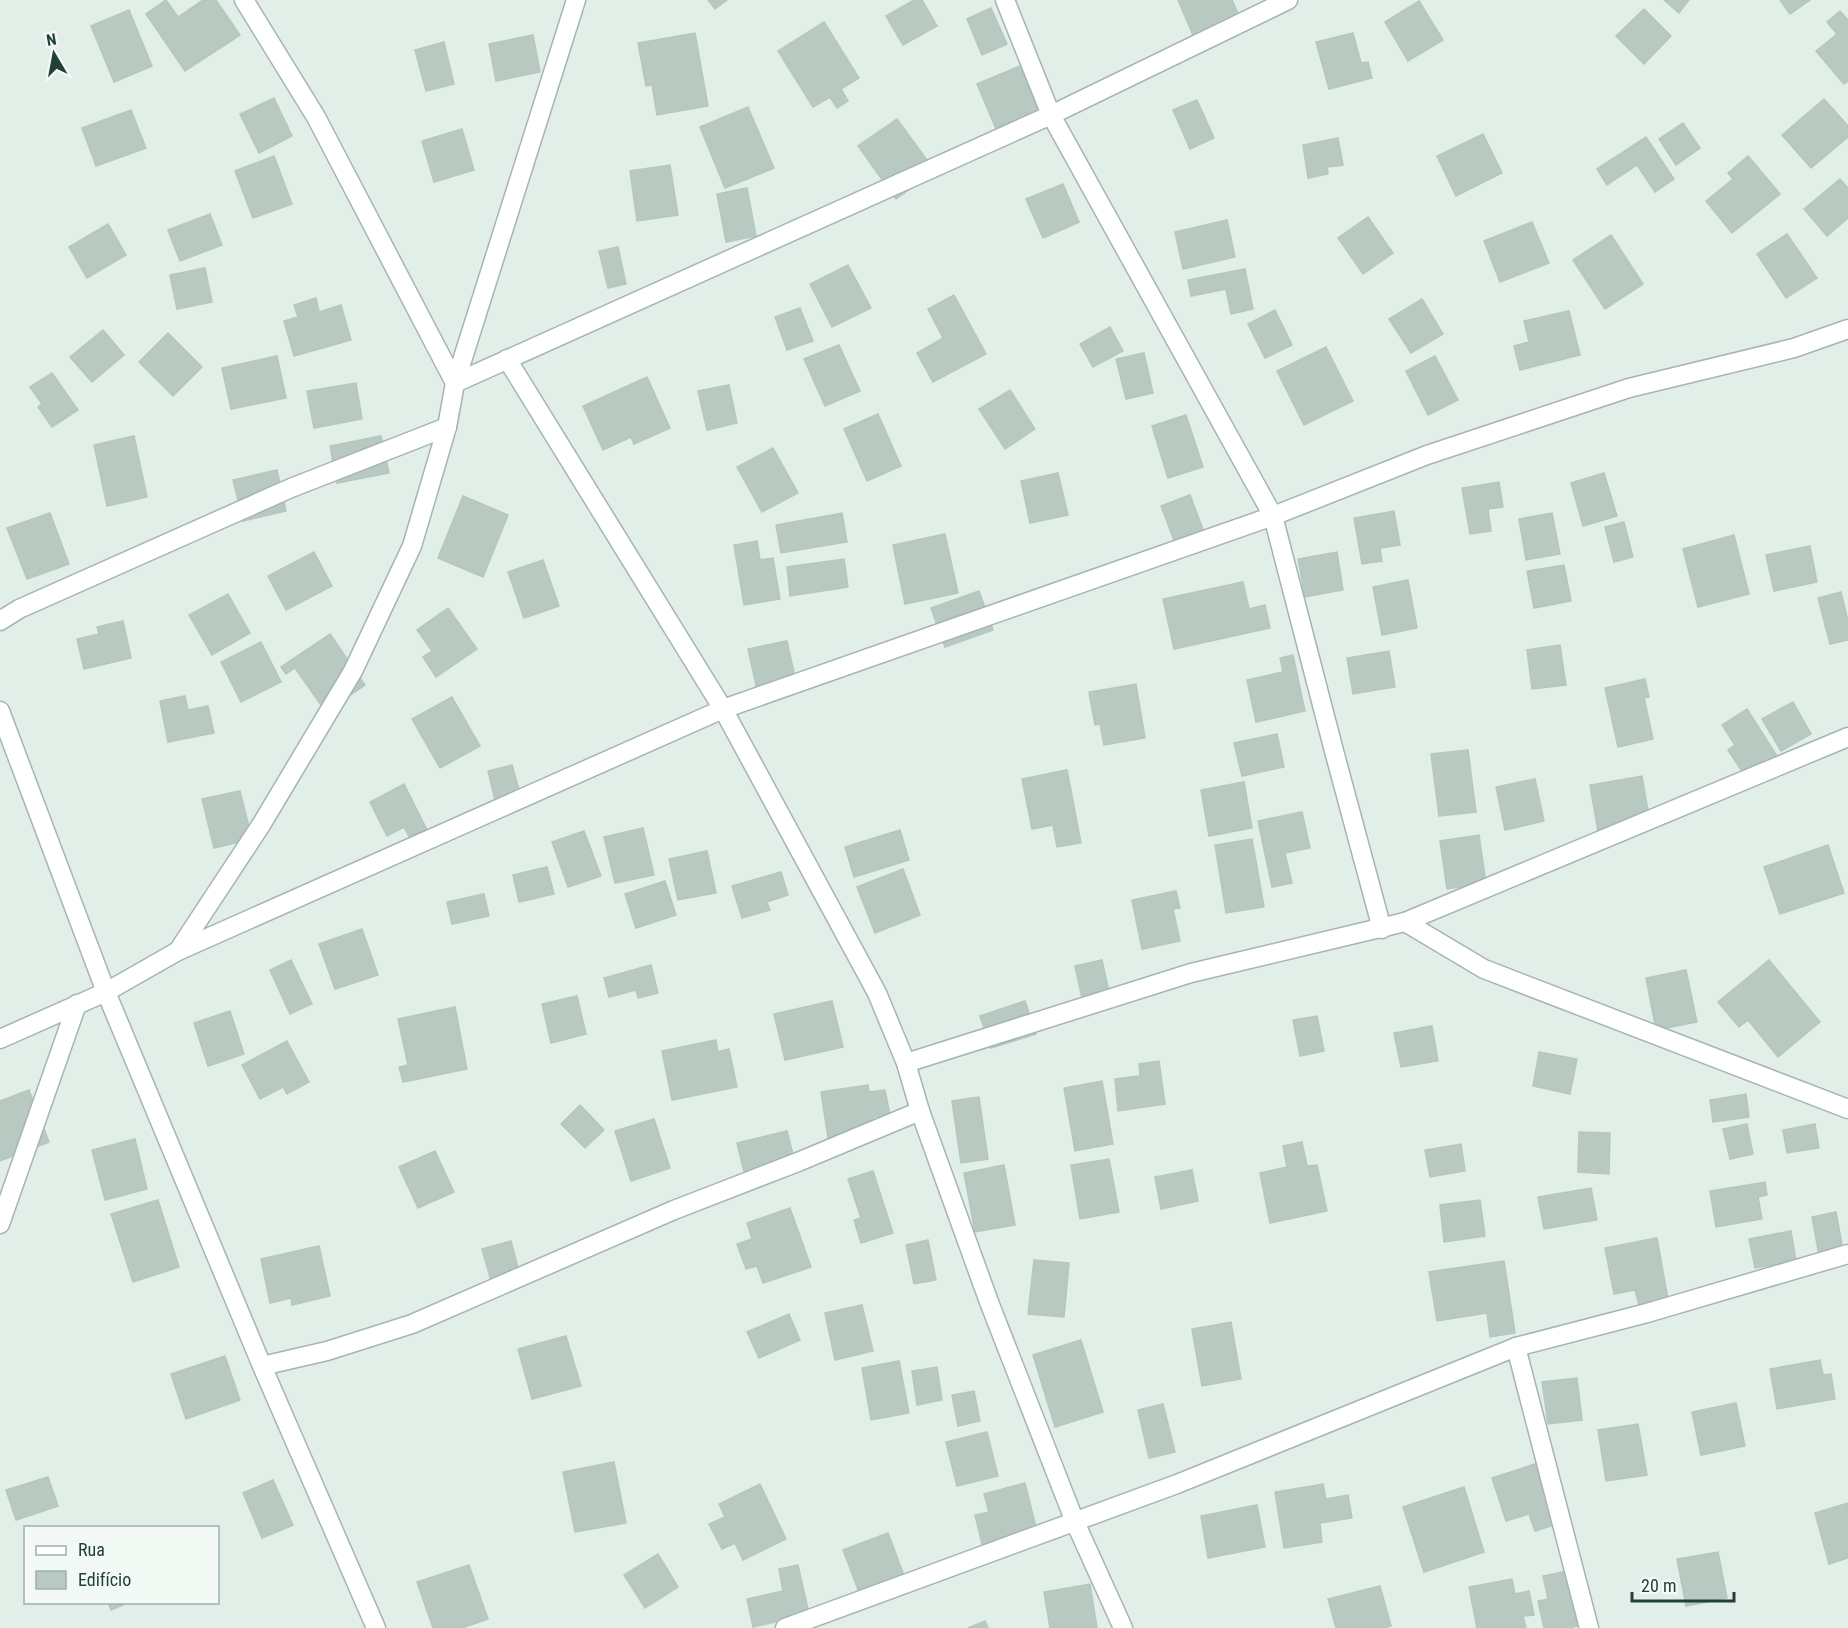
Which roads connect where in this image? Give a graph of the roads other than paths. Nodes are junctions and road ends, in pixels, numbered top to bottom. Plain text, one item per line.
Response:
1 (244, 0) edge
2 (576, 0) edge
3 (1005, 0) edge
4 (1288, 0) edge
5 (1051, 115) junction
6 (1848, 329) edge
7 (507, 359) junction
8 (455, 383) junction
9 (447, 426) junction
10 (1273, 516) junction
11 (0, 621) edge
12 (723, 709) junction
13 (0, 711) edge
14 (1848, 737) edge
15 (1405, 922) junction
16 (1382, 929) junction
17 (178, 951) junction
18 (106, 992) junction
19 (77, 1004) junction
20 (0, 1039) edge
21 (906, 1064) junction
22 (1848, 1109) edge
23 (920, 1111) junction
24 (0, 1224) edge
25 (1848, 1254) edge
26 (1516, 1347) junction
27 (262, 1366) junction
28 (1075, 1522) junction
29 (376, 1628) edge
30 (785, 1628) edge
31 (1122, 1628) edge
32 (1589, 1628) edge

1 - 8 street
2 - 8 street
3 - 5 street
4 - 5 street
5 - 7 street
5 - 10 street
6 - 10 street
7 - 8 street
7 - 12 street
8 - 9 street
9 - 11 street
9 - 17 street
10 - 12 street
10 - 16 street
12 - 17 street
12 - 21 street
13 - 18 street
14 - 15 street
15 - 16 street
15 - 22 street
16 - 21 street
17 - 18 street
18 - 19 street
18 - 27 street
19 - 20 street
19 - 24 street
21 - 23 street
23 - 27 street
23 - 28 street
25 - 26 street
26 - 28 street
26 - 32 street
27 - 29 street
28 - 30 street
28 - 31 street

